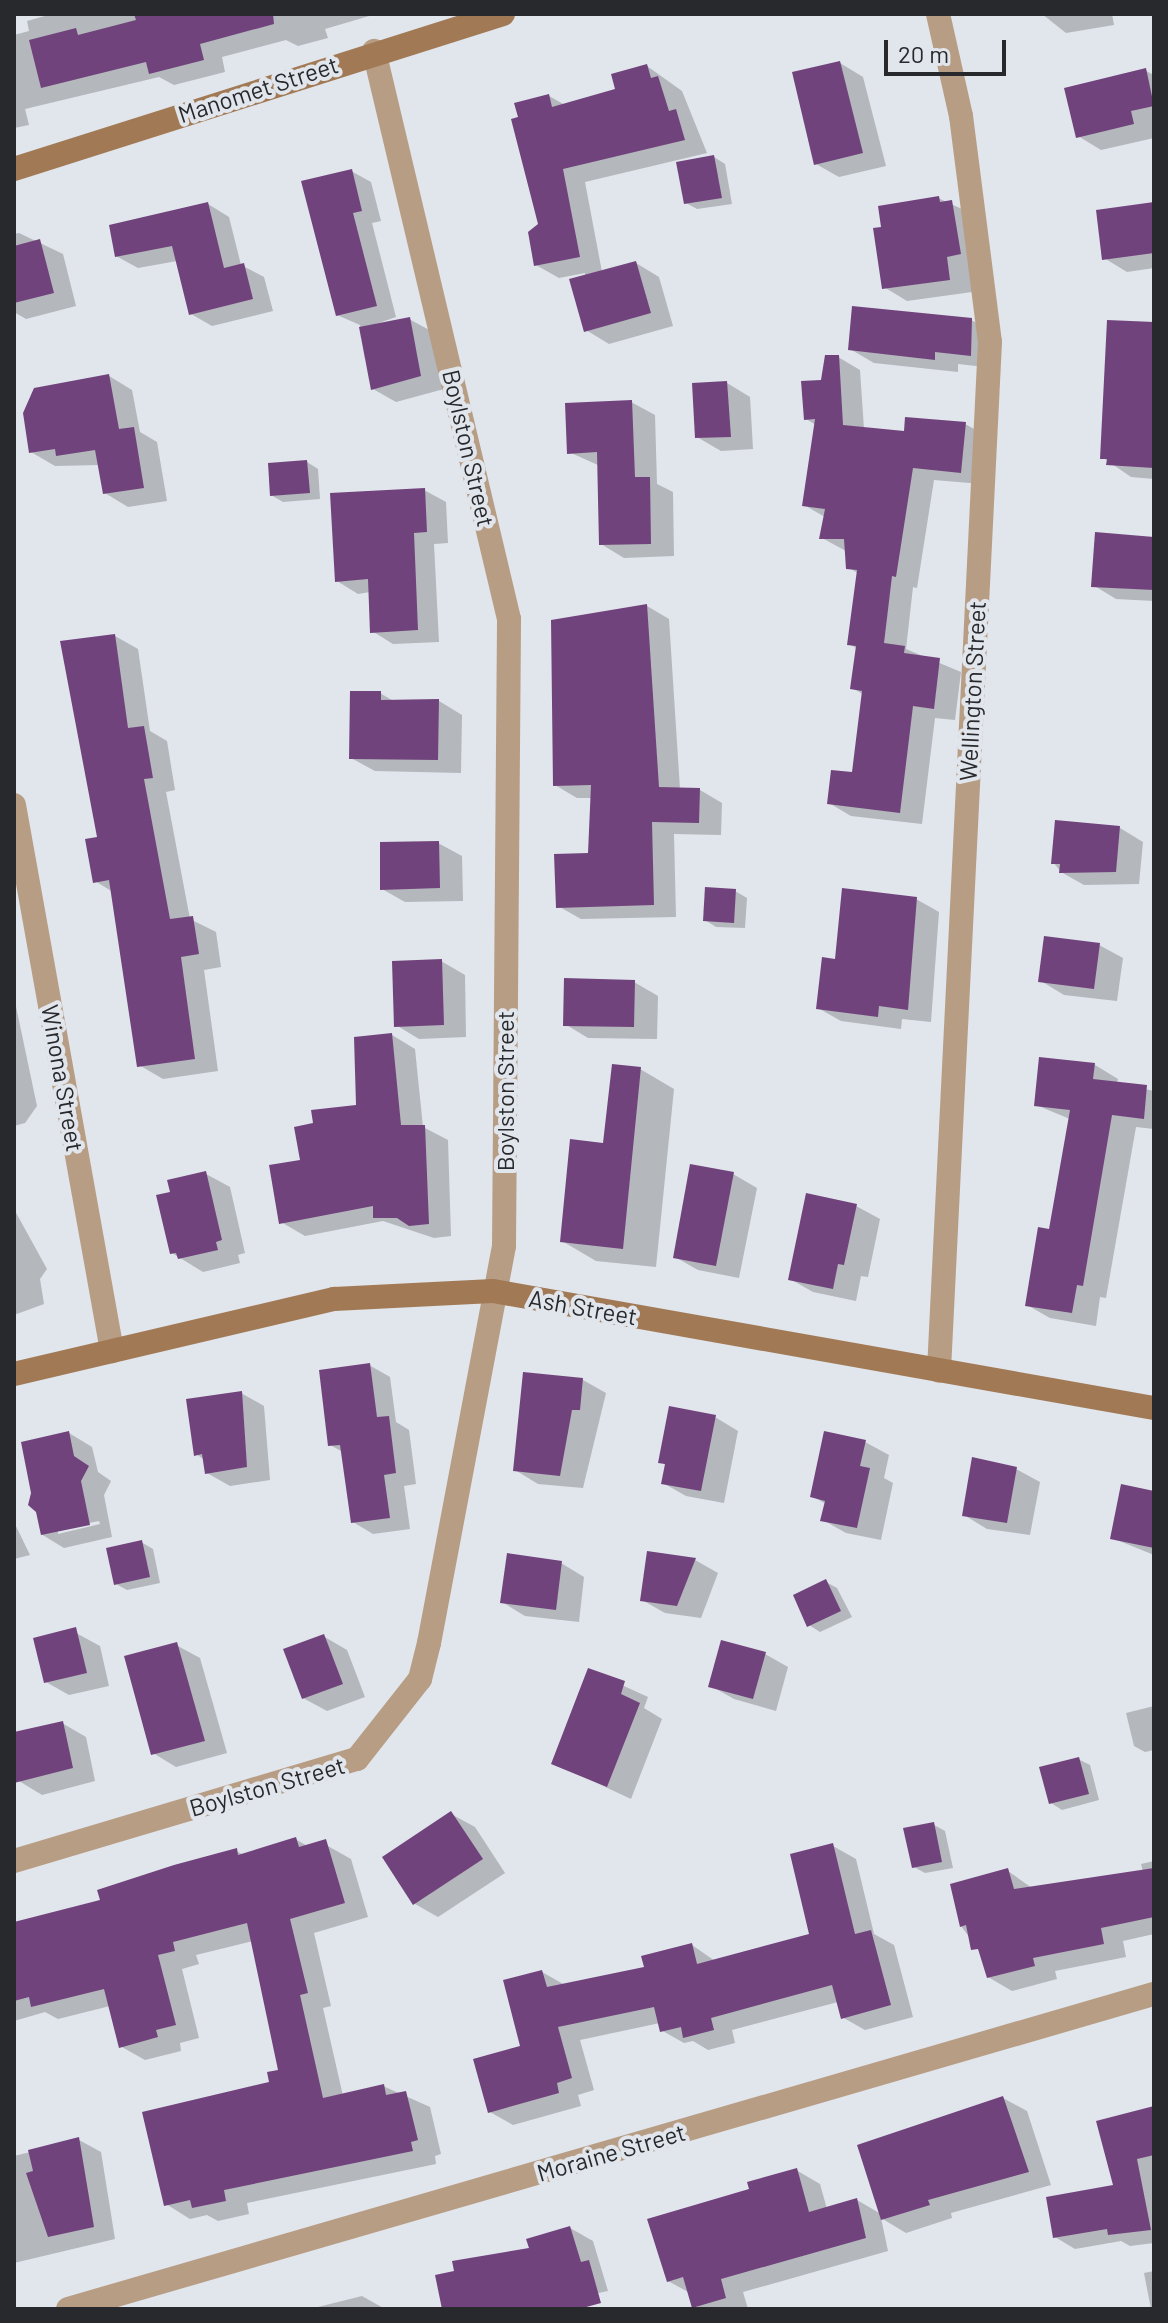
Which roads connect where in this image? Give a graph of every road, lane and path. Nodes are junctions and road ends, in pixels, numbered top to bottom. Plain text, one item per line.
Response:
1 (503, 14) edge
2 (938, 14) edge
3 (374, 51) junction
4 (14, 169) edge
5 (14, 805) edge
6 (493, 1291) junction
7 (112, 1351) junction
8 (939, 1371) junction
9 (14, 1374) edge
10 (1154, 1408) edge
11 (14, 1861) edge
12 (1154, 1994) edge
13 (68, 2309) edge

1 - 3 street, Manomet Street
2 - 8 street, Wellington Street
3 - 4 street, Manomet Street
3 - 6 street, Boylston Street
5 - 7 street, Winona Street
6 - 7 street, Ash Street
6 - 8 street, Ash Street
6 - 11 street, Boylston Street
7 - 9 street, Ash Street
8 - 10 street, Ash Street
12 - 13 street, Moraine Street

